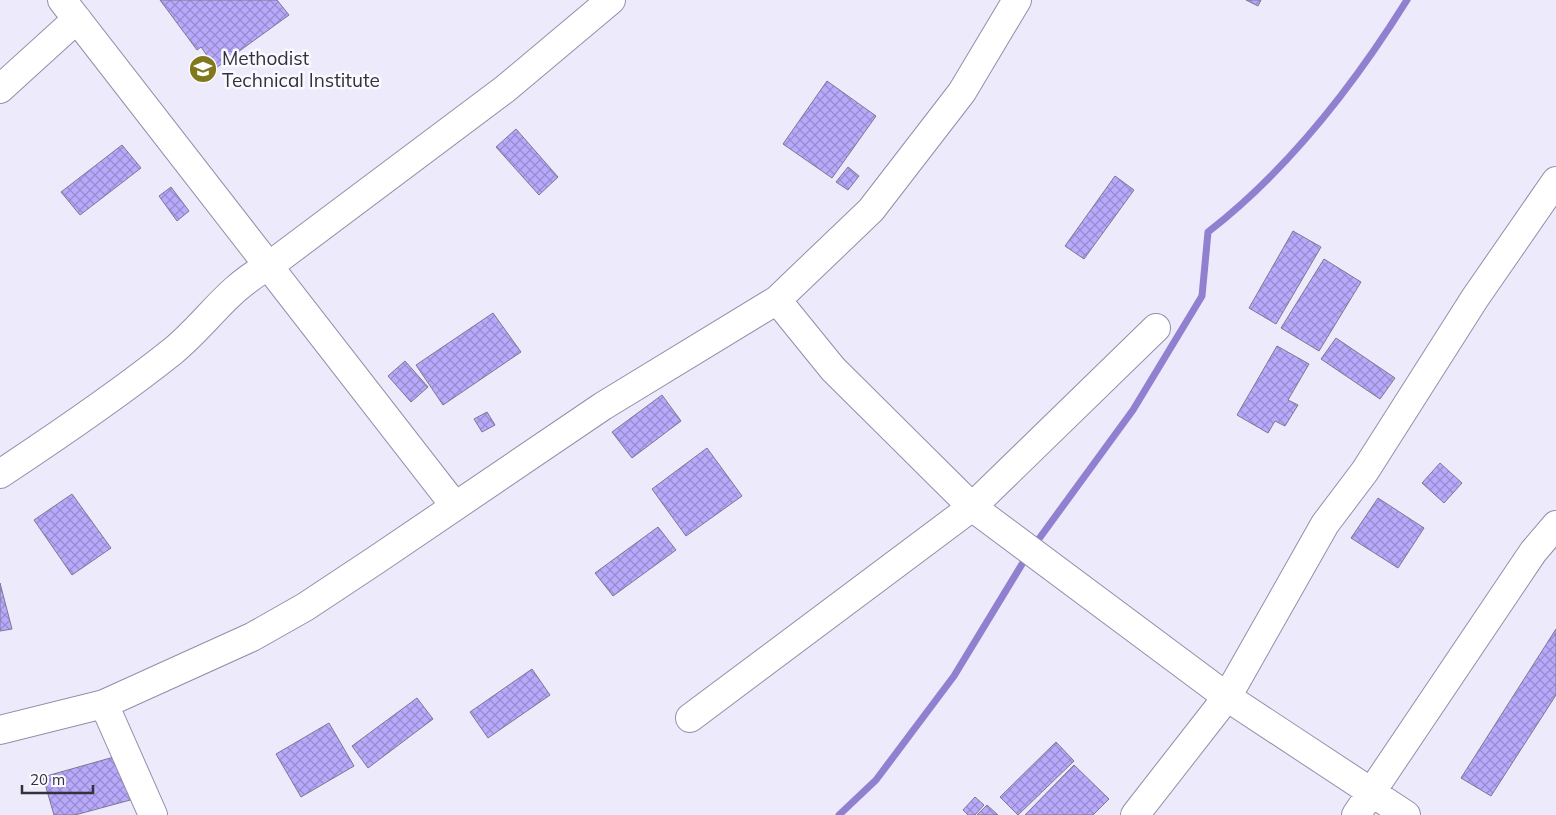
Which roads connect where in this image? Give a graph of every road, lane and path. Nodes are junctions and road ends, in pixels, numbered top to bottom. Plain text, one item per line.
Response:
1 (611, 0) edge
2 (1016, 0) edge
3 (70, 9) edge
4 (0, 89) edge
5 (1556, 181) edge
6 (269, 266) junction
7 (777, 300) junction
8 (1156, 328) dead end
9 (0, 474) edge
10 (455, 506) junction
11 (972, 507) junction
12 (1556, 525) edge
13 (1227, 697) junction
14 (104, 704) junction
15 (690, 718) dead end
16 (0, 730) edge
17 (1363, 804) edge
18 (153, 815) edge
19 (1135, 815) edge
20 (1406, 815) edge

1 - 6 street
2 - 7 street
3 - 4 street
3 - 6 street
5 - 13 street
6 - 9 street
6 - 10 street
7 - 10 street
7 - 11 street
8 - 11 street
10 - 14 street
11 - 13 street
11 - 15 street
12 - 17 street
13 - 17 street
13 - 19 street
14 - 16 street
14 - 18 street
17 - 20 street

